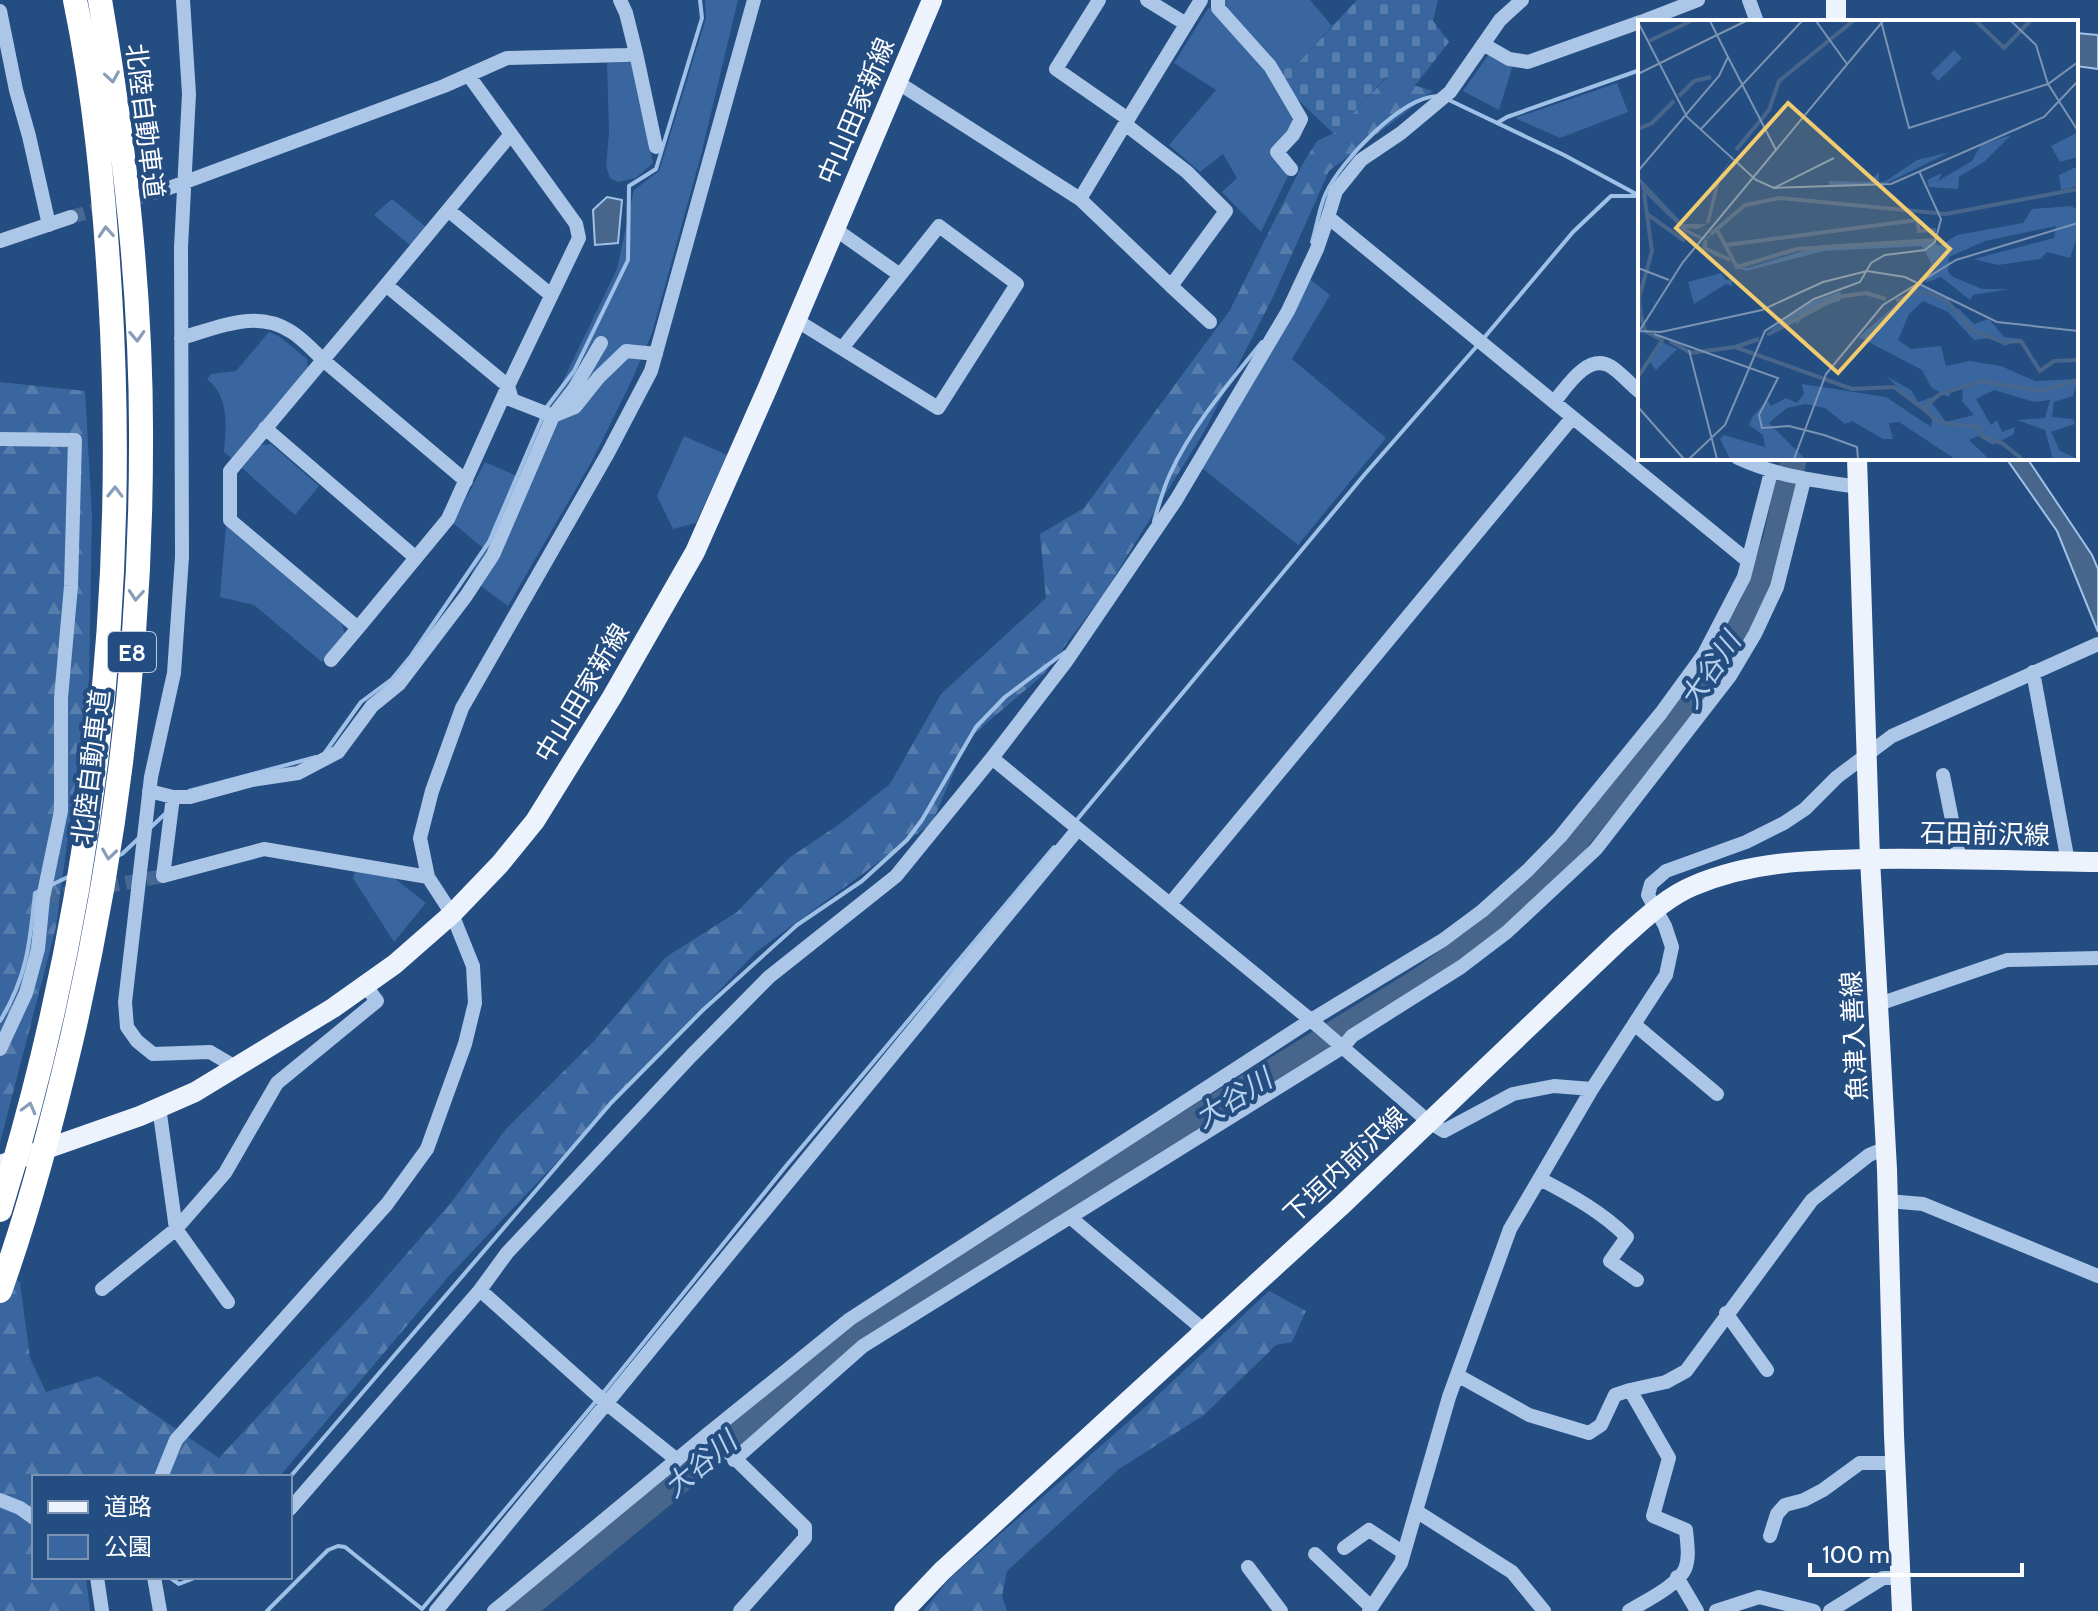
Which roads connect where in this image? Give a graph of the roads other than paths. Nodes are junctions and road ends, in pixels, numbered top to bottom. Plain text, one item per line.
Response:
1 (75, 0) edge
2 (100, 0) edge
3 (183, 0) edge
4 (620, 0) edge
5 (754, 0) edge
6 (932, 0) edge
7 (1099, 0) edge
8 (1147, 0) edge
9 (1201, 0) edge
10 (1218, 0) edge
11 (1522, 0) edge
12 (1698, 0) edge
13 (1749, 0) edge
14 (0, 11) edge
15 (1646, 20) edge
16 (1756, 20) edge
17 (1638, 23) edge
18 (1186, 24) junction
19 (1483, 44) junction
20 (636, 53) junction
21 (469, 76) junction
22 (897, 82) junction
23 (1126, 122) junction
24 (511, 134) junction
25 (656, 147) dead end
26 (1291, 169) dead end
27 (183, 184) junction
28 (161, 191) tunnel mouth
29 (1080, 199) junction
30 (448, 210) junction
31 (71, 217) tunnel mouth
32 (1328, 217) junction
33 (49, 225) junction
34 (835, 229) junction
35 (0, 241) edge
36 (900, 275) junction
37 (386, 285) junction
38 (1171, 286) junction
39 (551, 295) junction
40 (796, 320) junction
41 (1210, 322) dead end
42 (181, 338) junction
43 (601, 343) dead end
44 (843, 347) junction
45 (656, 354) junction
46 (323, 360) junction
47 (508, 386) junction
48 (1638, 390) edge
49 (1554, 402) junction
50 (553, 416) junction
51 (1572, 418) junction
52 (265, 428) junction
53 (0, 439) edge
54 (1743, 460) edge
55 (1857, 460) edge
56 (1771, 472) junction
57 (1804, 480) junction
58 (466, 481) junction
59 (1858, 487) junction
60 (416, 558) junction
61 (1748, 561) junction
62 (358, 628) junction
63 (2094, 646) edge
64 (331, 660) dead end
65 (2033, 672) junction
66 (992, 758) junction
67 (1943, 775) dead end
68 (149, 791) junction
69 (173, 797) junction
70 (1078, 829) junction
71 (1870, 859) junction
72 (1960, 860) junction
73 (2068, 862) junction
74 (2098, 862) edge
75 (428, 877) junction
76 (1170, 904) junction
77 (1656, 910) junction
78 (452, 914) junction
79 (2098, 958) edge
80 (365, 985) junction
81 (1879, 1004) junction
82 (1315, 1023) junction
83 (1634, 1024) junction
84 (1339, 1044) junction
85 (0, 1049) edge
86 (237, 1068) junction
87 (1592, 1089) junction
88 (1717, 1094) dead end
89 (159, 1107) junction
90 (1429, 1122) junction
91 (1886, 1148) junction
92 (0, 1165) edge
93 (1540, 1179) junction
94 (1888, 1201) junction
95 (0, 1210) edge
96 (1071, 1218) junction
97 (176, 1229) junction
98 (2098, 1276) edge
99 (1637, 1280) dead end
100 (102, 1289) dead end
101 (480, 1290) junction
102 (0, 1291) edge
103 (228, 1302) dead end
104 (1726, 1313) junction
105 (1205, 1331) junction
106 (1767, 1370) dead end
107 (1457, 1375) junction
108 (1630, 1390) junction
109 (606, 1403) junction
110 (709, 1433) junction
111 (677, 1460) junction
112 (734, 1460) junction
113 (1895, 1463) junction
114 (162, 1475) edge
115 (0, 1500) edge
116 (292, 1507) edge
117 (1416, 1511) junction
118 (32, 1517) edge
119 (1770, 1536) dead end
120 (1344, 1548) dead end
121 (1404, 1553) junction
122 (1315, 1554) dead end
123 (1248, 1567) dead end
124 (1677, 1577) junction
125 (1900, 1578) junction
126 (97, 1579) edge
127 (154, 1579) edge
128 (1370, 1609) edge
129 (102, 1611) edge
130 (160, 1611) edge
131 (436, 1611) edge
132 (494, 1611) edge
133 (740, 1611) edge
134 (904, 1611) edge
135 (1281, 1611) edge
136 (1544, 1611) edge
137 (1629, 1611) edge
138 (1697, 1611) edge
139 (1716, 1611) edge
140 (1814, 1611) edge
141 (1830, 1611) edge
142 (1902, 1611) edge

95 -> 1 highway, 北陸自動車道 / E8
2 -> 102 highway, 北陸自動車道 / E8
3 - 27 street
4 - 20 street
5 - 45 street
6 - 22 main road, 中山田家新線
7 - 23 street
8 - 18 street
9 - 18 street
10 - 26 street
11 - 19 street
12 - 15 street
13 - 16 street
14 - 33 street
17 - 19 street
18 - 23 street
19 - 32 street
20 - 21 street
20 - 25 street
21 - 24 street
21 - 27 street
22 - 29 street
22 - 34 main road, 中山田家新線
23 - 29 street
23 - 38 street
24 - 30 street
24 - 39 street
27 - 28 street
27 - 42 street
29 - 38 street
30 - 37 street
30 - 39 street
31 - 33 street
32 - 49 street
32 - 66 street
33 - 35 street
34 - 36 street
34 - 40 main road, 中山田家新線
36 - 44 street
36 - 44 street
37 - 46 street
37 - 47 street
38 - 41 street
39 - 47 street
40 - 44 street
40 - 78 main road, 中山田家新線
42 - 46 street
42 - 68 street
43 - 50 street
45 - 50 street
45 - 75 street
46 - 52 street
46 - 58 street
47 - 50 street
47 - 58 street
48 - 49 street
49 - 51 street
50 - 69 street
51 - 61 street
51 - 76 street
52 - 60 street
52 - 62 street
53 - 85 street
54 - 56 street
55 - 59 main road, 魚津入善線
56 - 57 street
56 - 61 street
57 - 59 street
57 - 84 street
58 - 60 street
59 - 71 main road, 魚津入善線
60 - 62 street
61 - 82 street
62 - 64 street
63 - 65 street
65 - 73 street
65 - 77 street
66 - 70 street
66 - 101 street
67 - 72 street
68 - 69 street
68 - 86 street
69 - 75 street
70 - 76 street
70 - 109 street
71 - 72 main road, 石田前沢線
71 - 77 main road, 下垣内前沢線
71 - 81 main road, 魚津入善線
72 - 73 main road, 石田前沢線
73 - 74 main road, 石田前沢線
75 - 78 street
76 - 82 street
77 - 83 street
77 - 90 main road, 下垣内前沢線
78 - 80 main road, 中山田家新線
78 - 114 street
79 - 81 street
80 - 86 main road, 中山田家新線
80 - 97 street
81 - 91 main road, 魚津入善線
82 - 84 street
82 - 110 street
83 - 87 street
83 - 88 street
84 - 90 street
84 - 96 street
86 - 89 main road, 中山田家新線
87 - 90 street
87 - 93 street
89 - 92 main road, 中山田家新線
89 - 97 street
90 - 105 main road, 下垣内前沢線
91 - 94 main road, 魚津入善線
91 - 104 street
93 - 99 street
93 - 107 street
94 - 98 street
94 - 113 main road, 魚津入善線
96 - 105 street
96 - 112 street
97 - 100 street
97 - 103 street
101 - 109 street
101 - 116 street
104 - 106 street
104 - 108 street
105 - 134 main road, 下垣内前沢線
107 - 108 street
107 - 117 street
108 - 124 street
109 - 111 street
109 - 131 street
110 - 111 street
110 - 112 street
111 - 132 street
112 - 133 street
113 - 119 street
113 - 125 main road, 魚津入善線
115 - 118 street
117 - 121 street
117 - 136 street
120 - 121 street
121 - 128 street
122 - 128 street
123 - 135 street
124 - 137 street
124 - 138 street
125 - 141 street
125 - 142 main road, 魚津入善線
126 - 129 street
127 - 130 street
139 - 140 street

